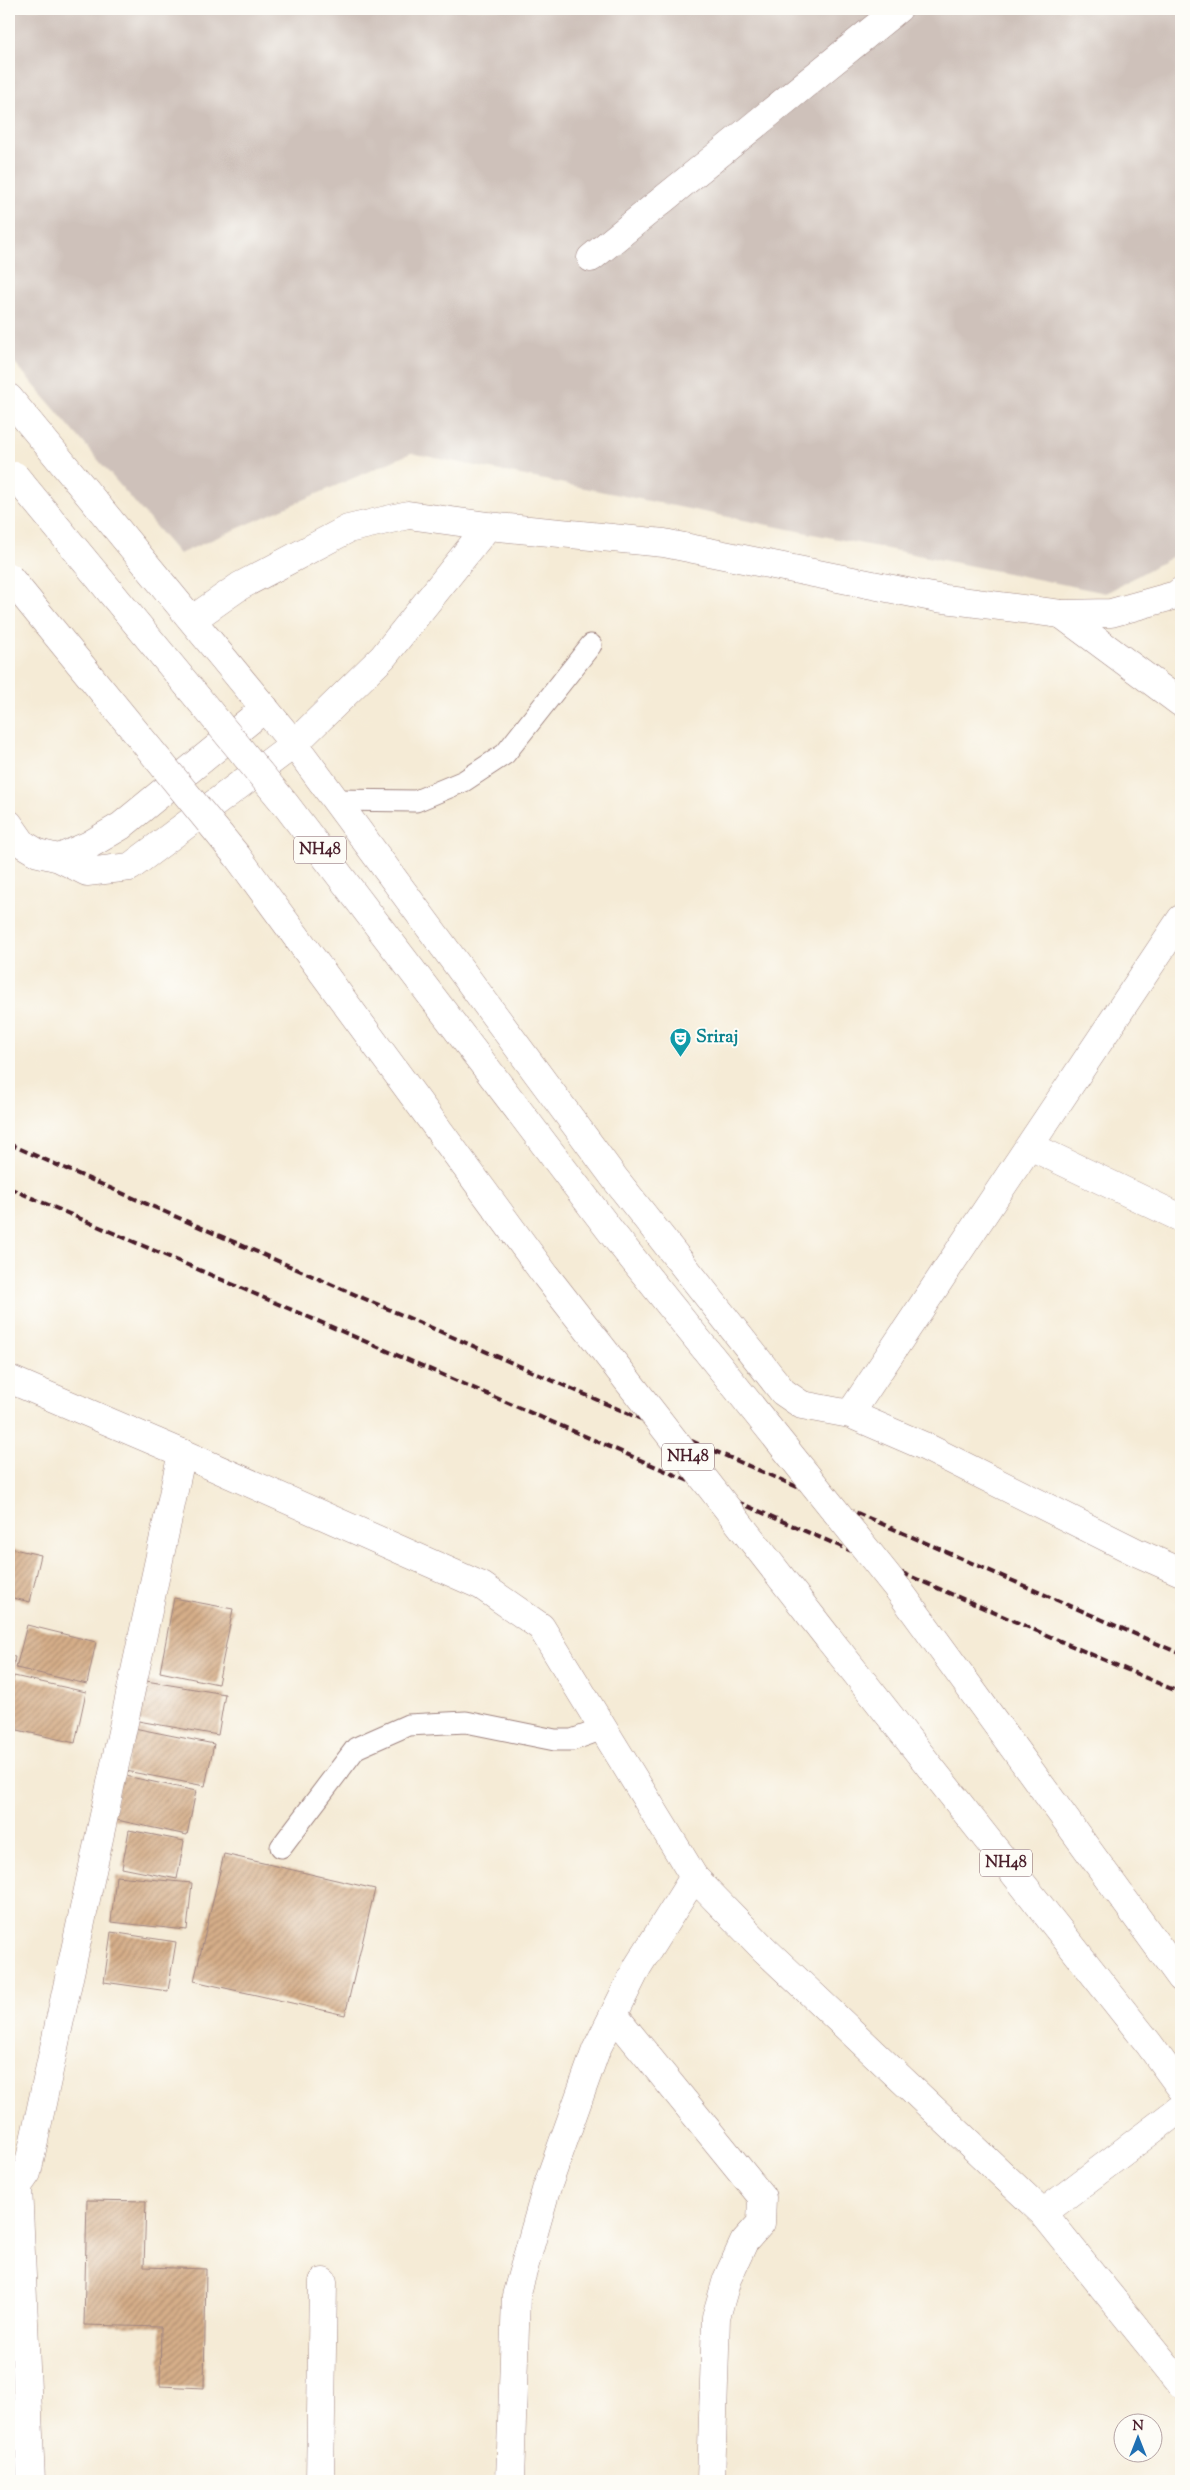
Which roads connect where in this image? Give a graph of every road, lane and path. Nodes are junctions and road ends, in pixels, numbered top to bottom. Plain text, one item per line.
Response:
1 (898, 9) edge
2 (591, 258) dead end
3 (9, 398) edge
4 (12, 472) edge
5 (488, 526) junction
6 (9, 577) edge
7 (1181, 591) edge
8 (1061, 614) junction
9 (193, 619) junction
10 (591, 645) dead end
11 (1181, 704) edge
12 (265, 708) junction
13 (294, 744) junction
14 (335, 800) junction
15 (9, 824) edge
16 (58, 858) junction
17 (1181, 919) edge
18 (1030, 1146) junction
19 (1181, 1218) edge
20 (9, 1379) edge
21 (850, 1414) junction
22 (182, 1453) junction
23 (1181, 1572) edge
24 (603, 1729) junction
25 (281, 1847) dead end
26 (694, 1877) junction
27 (1181, 1978) edge
28 (614, 2015) junction
29 (1181, 2088) edge
30 (1181, 2108) edge
31 (14, 2189) edge
32 (1043, 2213) junction
33 (323, 2282) dead end
34 (1181, 2384) edge
35 (30, 2481) edge
36 (320, 2481) edge
37 (510, 2481) edge
38 (711, 2481) edge

1 - 2 main road
3 - 9 main road
4 - 27 main road, NH48, bridge
5 - 8 main road
5 - 9 main road
5 - 13 main road
6 - 29 main road, NH48, bridge
7 - 8 main road
8 - 11 main road
9 - 12 main road
10 - 14 lane
12 - 13 main road
12 - 16 main road
13 - 14 main road
13 - 16 main road
14 - 21 main road
15 - 16 main road
17 - 18 main road
18 - 19 main road
18 - 21 main road
20 - 22 main road
21 - 23 main road
22 - 24 main road
22 - 31 main road
24 - 25 lane
24 - 26 main road
26 - 28 main road
26 - 32 main road
28 - 37 main road
28 - 38 main road
30 - 32 main road
31 - 35 main road
32 - 34 main road
33 - 36 main road

